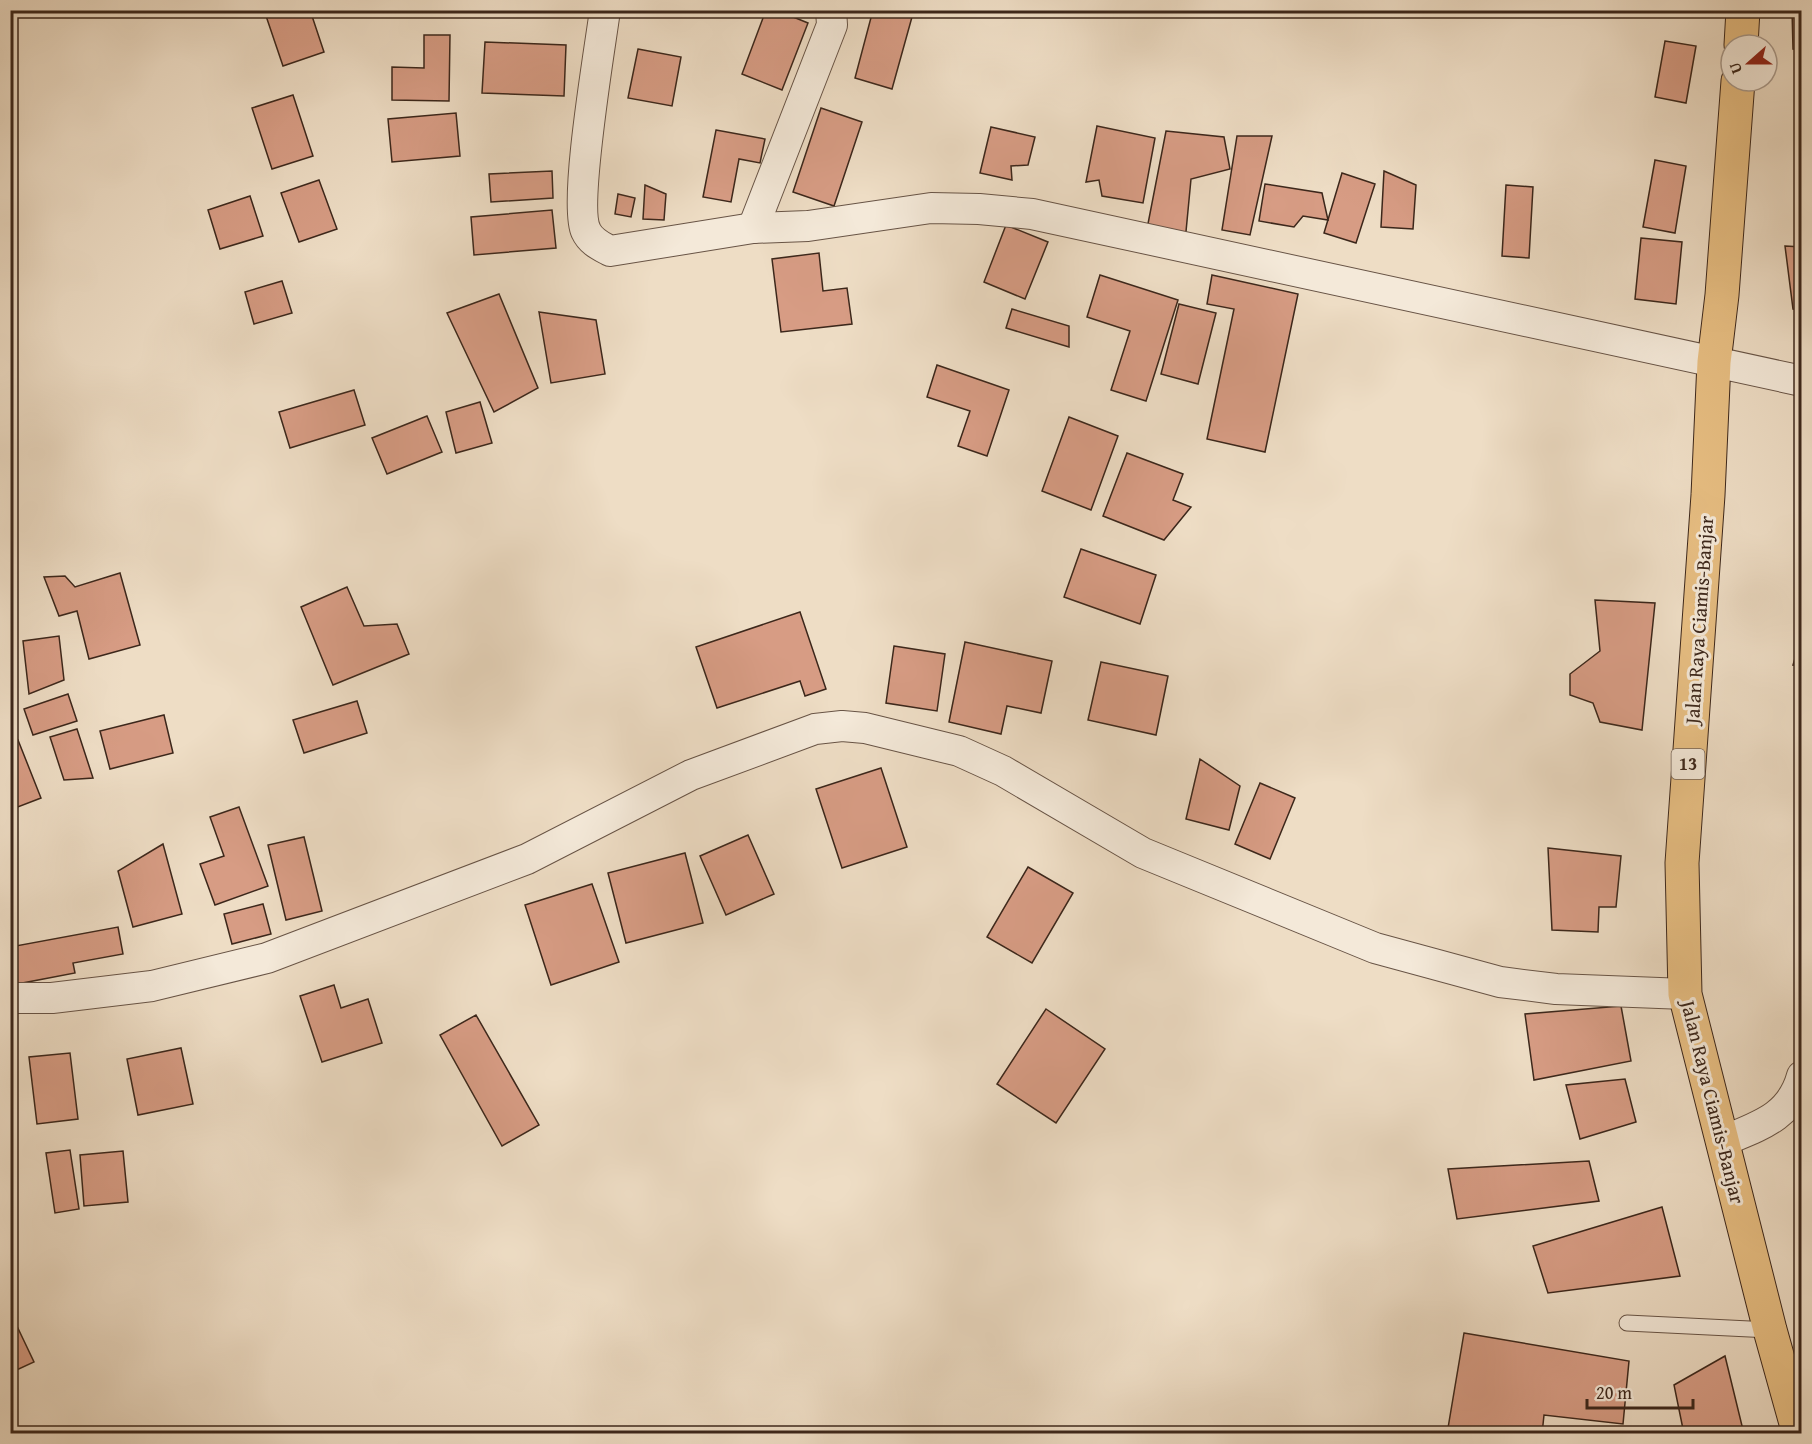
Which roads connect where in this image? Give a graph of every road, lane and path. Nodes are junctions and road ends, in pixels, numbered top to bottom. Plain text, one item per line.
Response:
1 (605, 10) edge
2 (831, 10) edge
3 (1743, 10) edge
4 (1742, 33) edge
5 (1737, 93) edge
6 (753, 228) junction
7 (1714, 362) junction
8 (1802, 381) edge
9 (1685, 994) junction
10 (10, 998) edge
11 (1802, 1076) edge
12 (1723, 1141) junction
13 (1628, 1323) dead end
14 (1770, 1330) junction
15 (1799, 1434) edge

1 - 6 street
2 - 6 street
3 - 4 highway
5 - 7 highway, Jalan Raya Ciamis-Banjar / 13
6 - 7 street
7 - 8 street
7 - 9 highway, Jalan Raya Ciamis-Banjar / 13
9 - 10 street
9 - 12 highway, Jalan Raya Ciamis-Banjar / 13
11 - 12 street
12 - 14 highway, Jalan Raya Ciamis-Banjar / 13
13 - 14 lane
14 - 15 highway, Jalan Raya Ciamis-Banjar / 13

